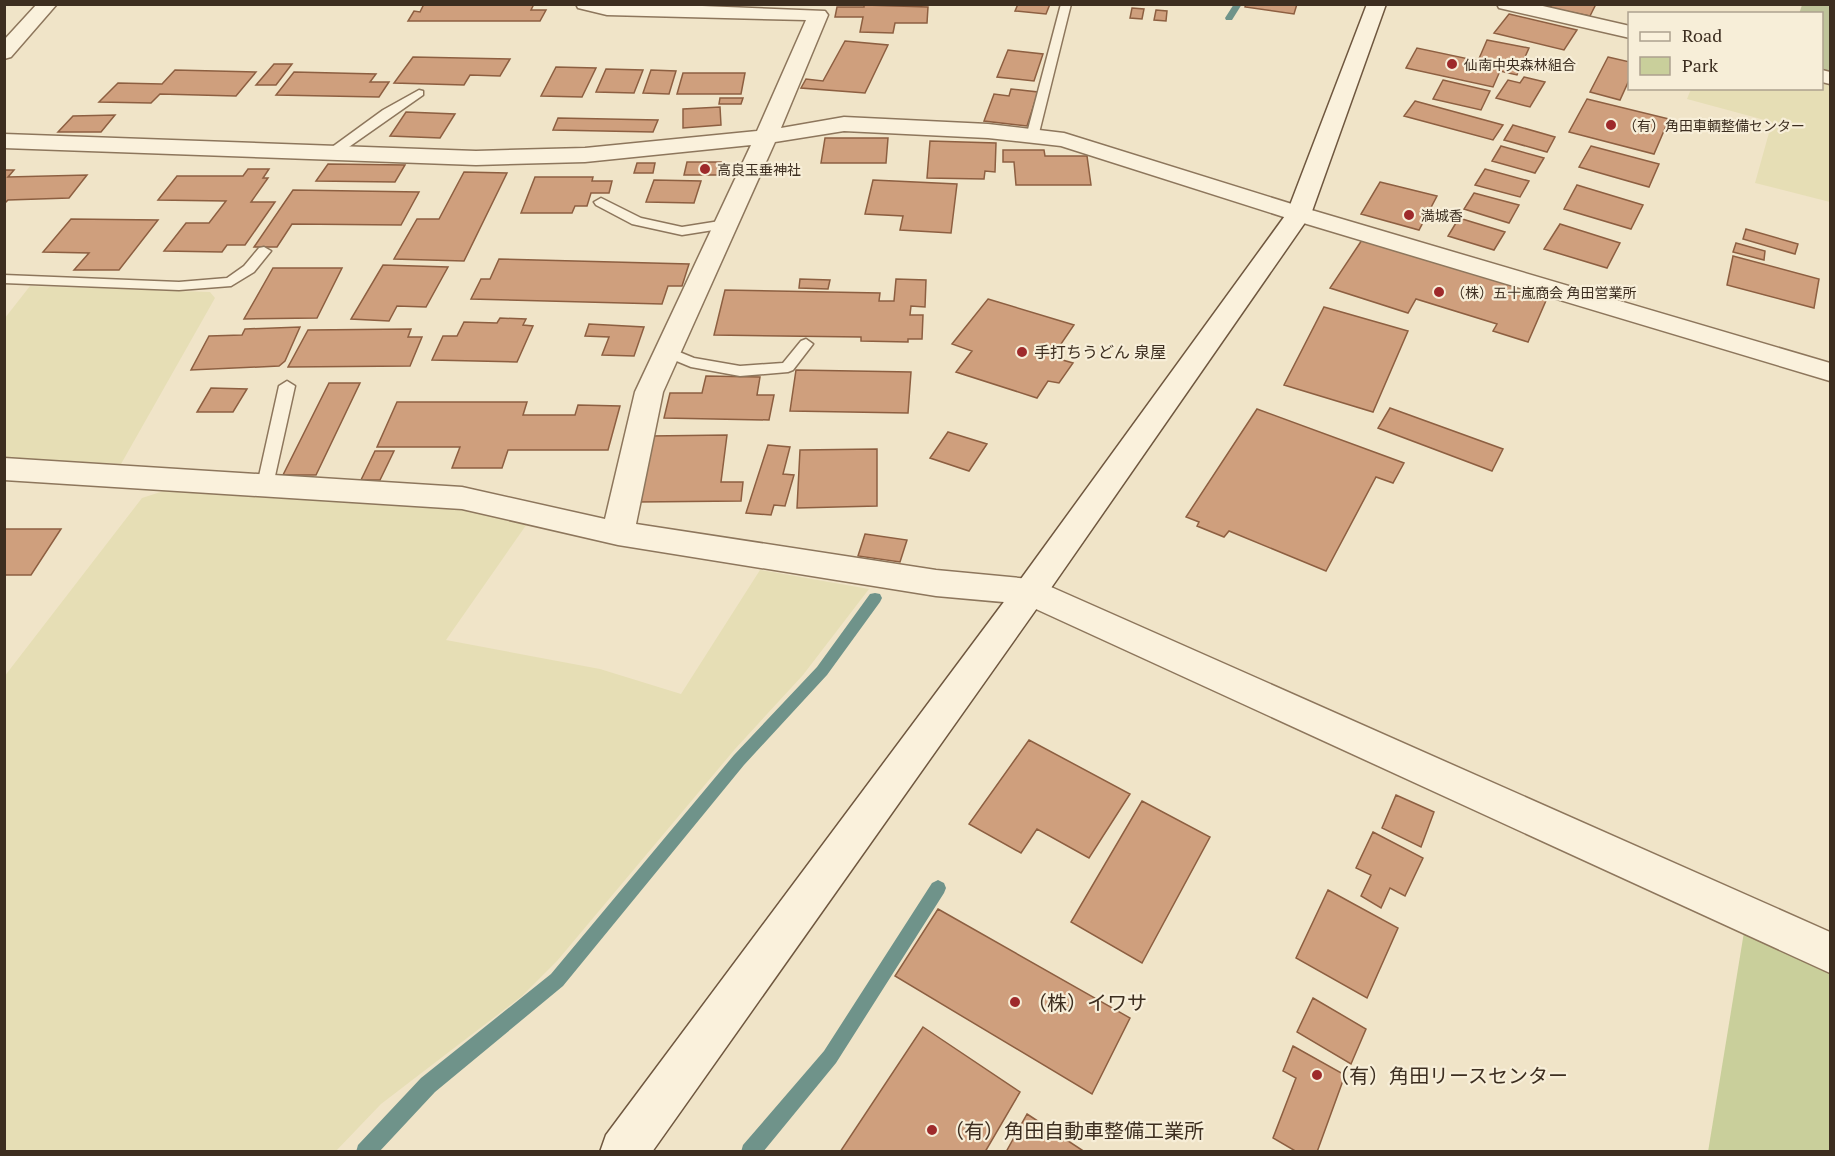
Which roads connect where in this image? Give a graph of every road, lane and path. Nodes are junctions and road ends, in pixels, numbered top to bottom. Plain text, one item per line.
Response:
1 (48, 4) edge
2 (585, 4) edge
3 (1066, 4) edge
4 (1377, 4) edge
5 (1506, 4) edge
6 (1628, 33) edge
7 (4, 53) edge
8 (419, 93) dead end
9 (1032, 136) junction
10 (766, 137) junction
11 (4, 141) edge
12 (332, 153) junction
13 (601, 202) dead end
14 (1299, 213) junction
15 (726, 224) junction
16 (264, 251) dead end
17 (4, 279) edge
18 (806, 344) dead end
19 (667, 352) junction
20 (1830, 372) edge
21 (286, 386) dead end
22 (4, 470) edge
23 (265, 485) junction
24 (618, 532) junction
25 (1030, 592) junction
26 (1830, 953) edge
27 (623, 1152) edge

1 - 7 street
2 - 10 street
3 - 9 lane
4 - 14 street
5 - 6 street
8 - 12 lane
9 - 10 street
9 - 14 street
10 - 12 street
10 - 15 street
11 - 12 street
13 - 15 lane
14 - 20 street
14 - 25 street
15 - 19 street
16 - 17 lane
18 - 19 lane
19 - 24 street
21 - 23 lane
22 - 23 street
23 - 24 street
24 - 25 street
25 - 26 street
25 - 27 street

